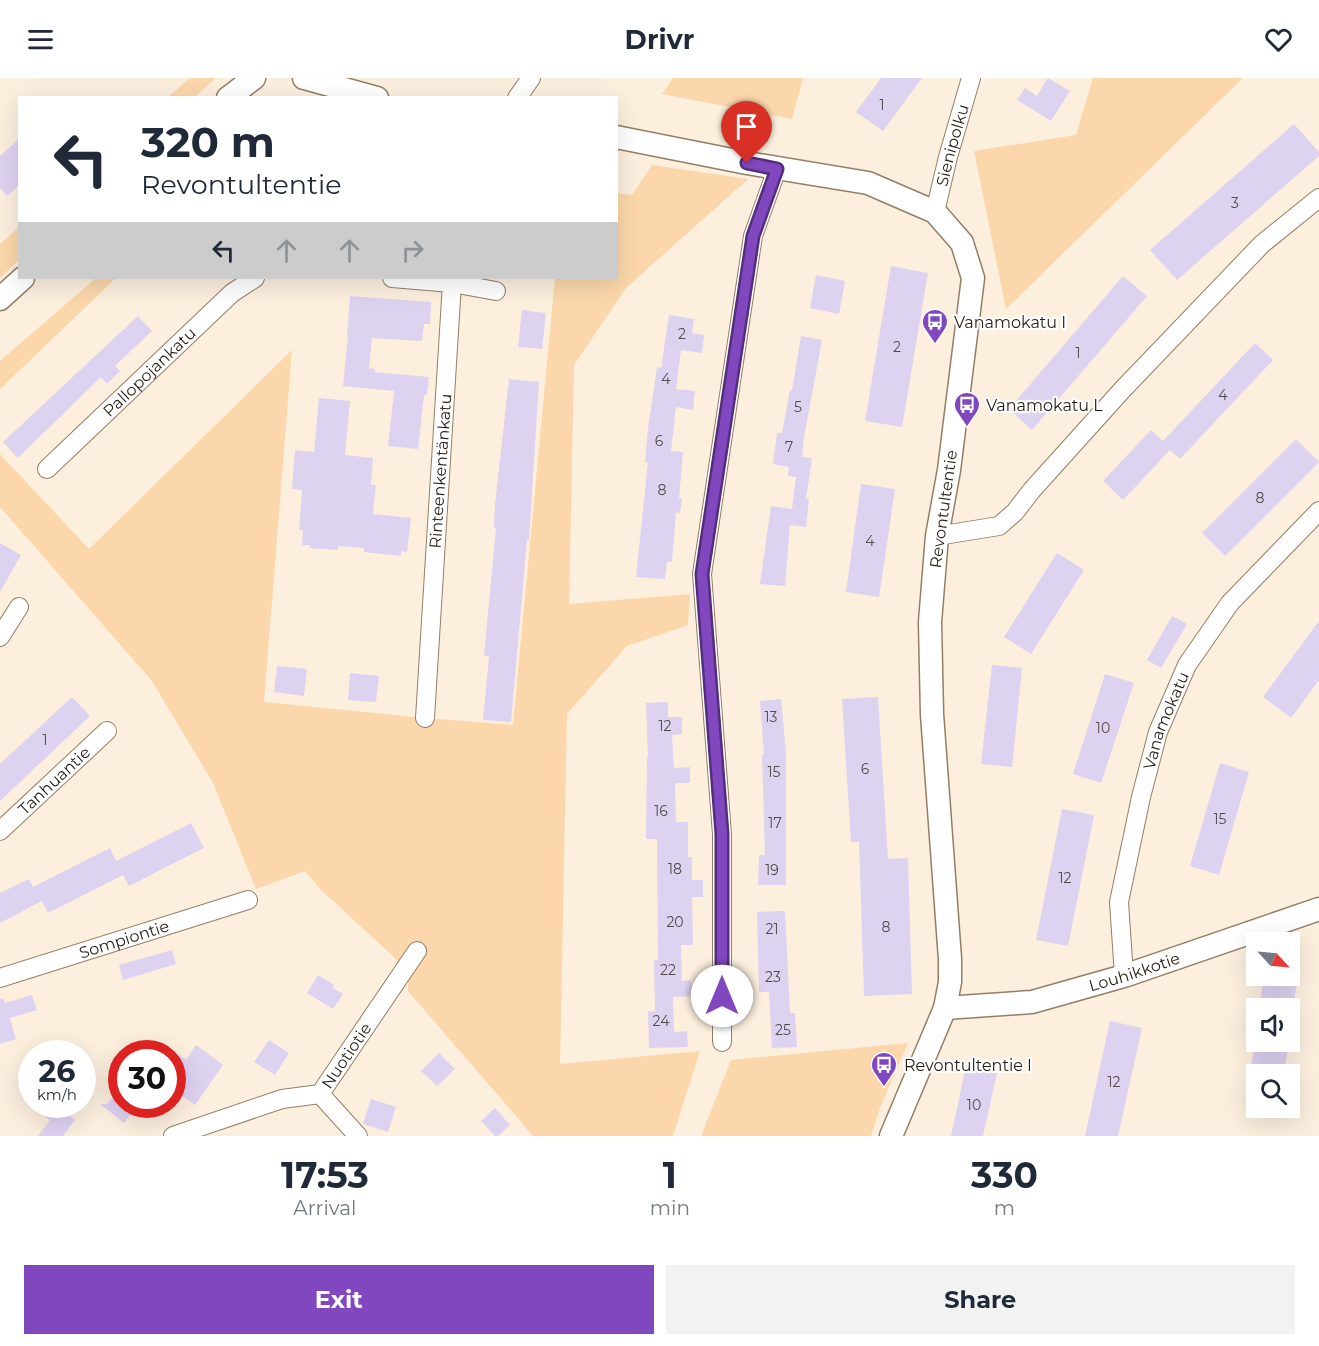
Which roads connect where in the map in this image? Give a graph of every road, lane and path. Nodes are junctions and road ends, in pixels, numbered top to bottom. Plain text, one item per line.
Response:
1 (255, 78) edge
2 (304, 78) edge
3 (531, 78) edge
4 (971, 78) edge
5 (231, 96) edge
6 (370, 96) edge
7 (518, 96) edge
8 (618, 137) edge
9 (777, 169) junction
10 (1319, 198) edge
11 (935, 212) junction
12 (22, 279) edge
13 (253, 279) edge
14 (404, 279) edge
15 (452, 283) junction
16 (496, 291) dead end
17 (0, 299) edge
18 (47, 469) dead end
19 (1319, 511) edge
20 (937, 536) junction
21 (19, 607) dead end
22 (0, 637) edge
23 (425, 718) dead end
24 (107, 731) dead end
25 (0, 831) edge
26 (248, 900) dead end
27 (1319, 909) edge
28 (417, 951) dead end
29 (1124, 976) junction
30 (0, 978) edge
31 (945, 1008) junction
32 (722, 1042) dead end
33 (320, 1094) junction
34 (173, 1136) edge
35 (358, 1136) edge
36 (891, 1136) edge

1 - 5 street
2 - 6 street
3 - 7 street
4 - 11 street, Sienipolku
8 - 9 street, Revontultentie
9 - 11 street, Revontultentie
9 - 32 street
10 - 20 street
11 - 20 street, Revontultentie
12 - 17 street
13 - 18 street, Pallopojankatu
14 - 15 street
15 - 16 street
15 - 23 street, Rinteenkentänkatu
19 - 29 street, Vanamokatu
20 - 31 street, Revontultentie
21 - 22 street
24 - 25 street, Tanhuantie
26 - 30 street, Sompiontie
27 - 29 street, Louhikkotie
28 - 33 street, Nuotiotie
29 - 31 street, Louhikkotie
31 - 36 street, Revontultentie
33 - 34 street, Nuotiotie
33 - 35 street

